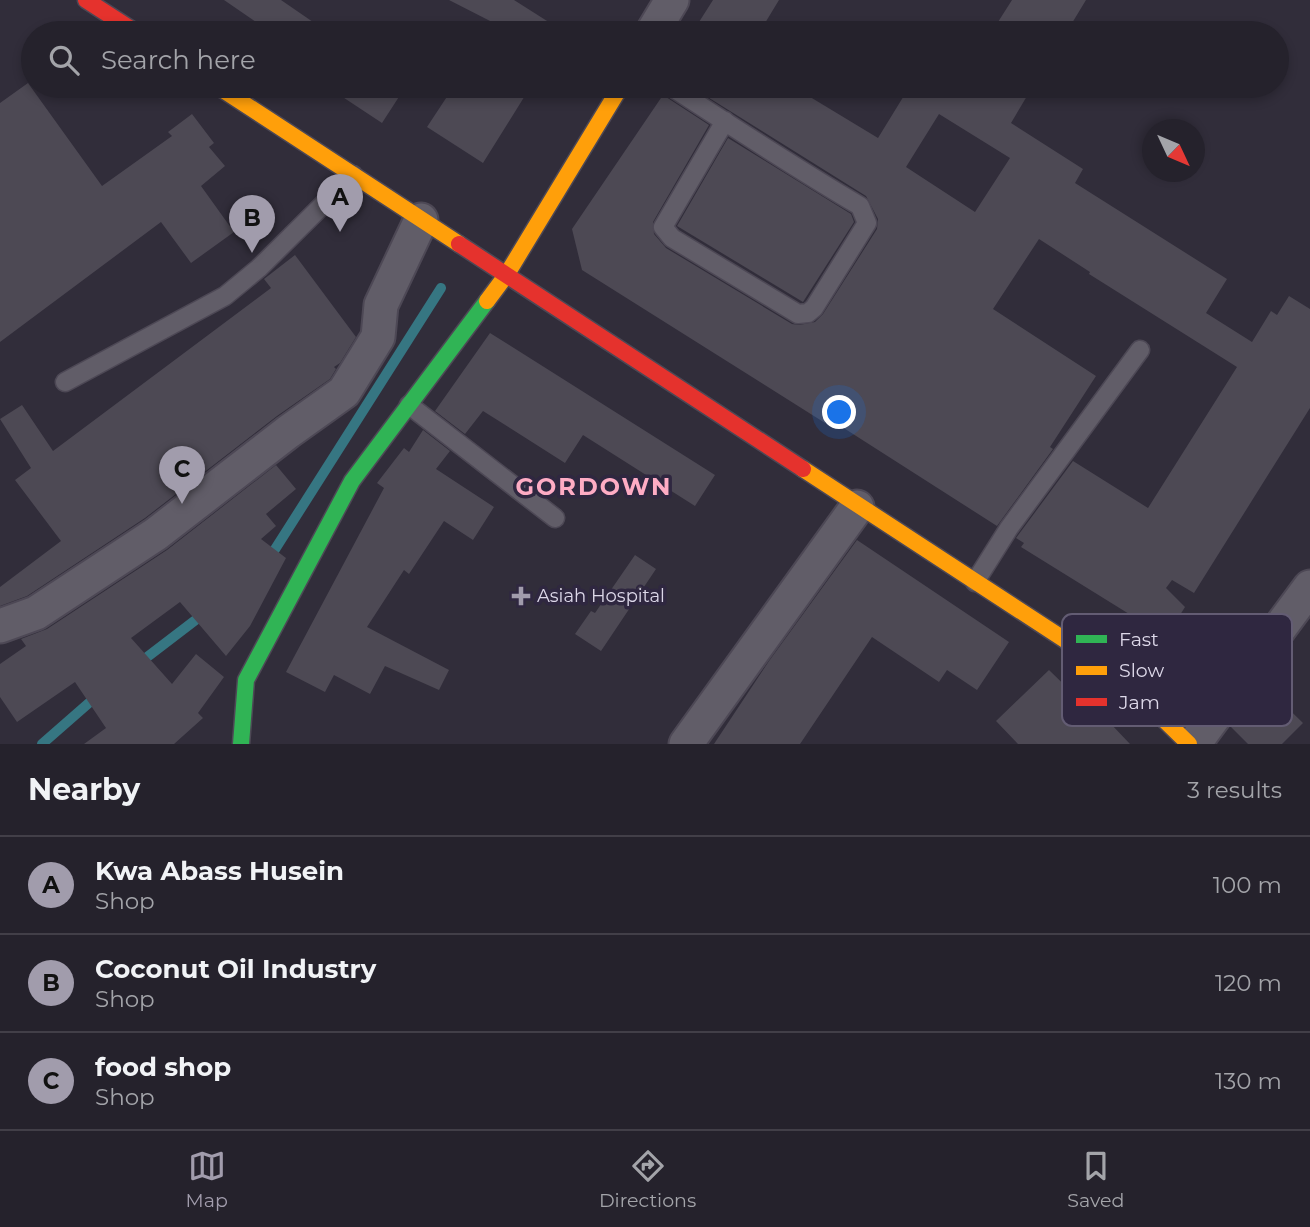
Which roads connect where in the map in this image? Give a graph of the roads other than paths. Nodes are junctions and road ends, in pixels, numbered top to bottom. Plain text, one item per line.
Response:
1 (86, 0) edge
2 (673, 0) edge
3 (118, 21) edge
4 (660, 21) edge
5 (235, 98) edge
6 (614, 98) edge
7 (689, 98) edge
8 (724, 121) junction
9 (353, 175) junction
10 (434, 228) junction
11 (507, 274) junction
12 (1140, 350) dead end
13 (65, 382) dead end
14 (409, 405) junction
15 (858, 507) junction
16 (555, 518) dead end
17 (975, 582) junction
18 (1310, 587) edge
19 (1290, 614) edge
20 (0, 626) edge
21 (1062, 638) edge
22 (1173, 726) edge
23 (1206, 726) edge
24 (241, 744) edge
25 (686, 744) edge
26 (1192, 744) edge

1 - 3 street
2 - 4 street
5 - 9 street
6 - 11 street
7 - 8 lane
8 - 8 lane
9 - 10 street
9 - 13 lane
10 - 11 street
10 - 20 street
11 - 14 street
11 - 15 street
12 - 17 lane
14 - 16 lane
14 - 24 street
15 - 17 street
15 - 25 street
17 - 21 street
18 - 19 street
22 - 26 street
23 - 26 street

